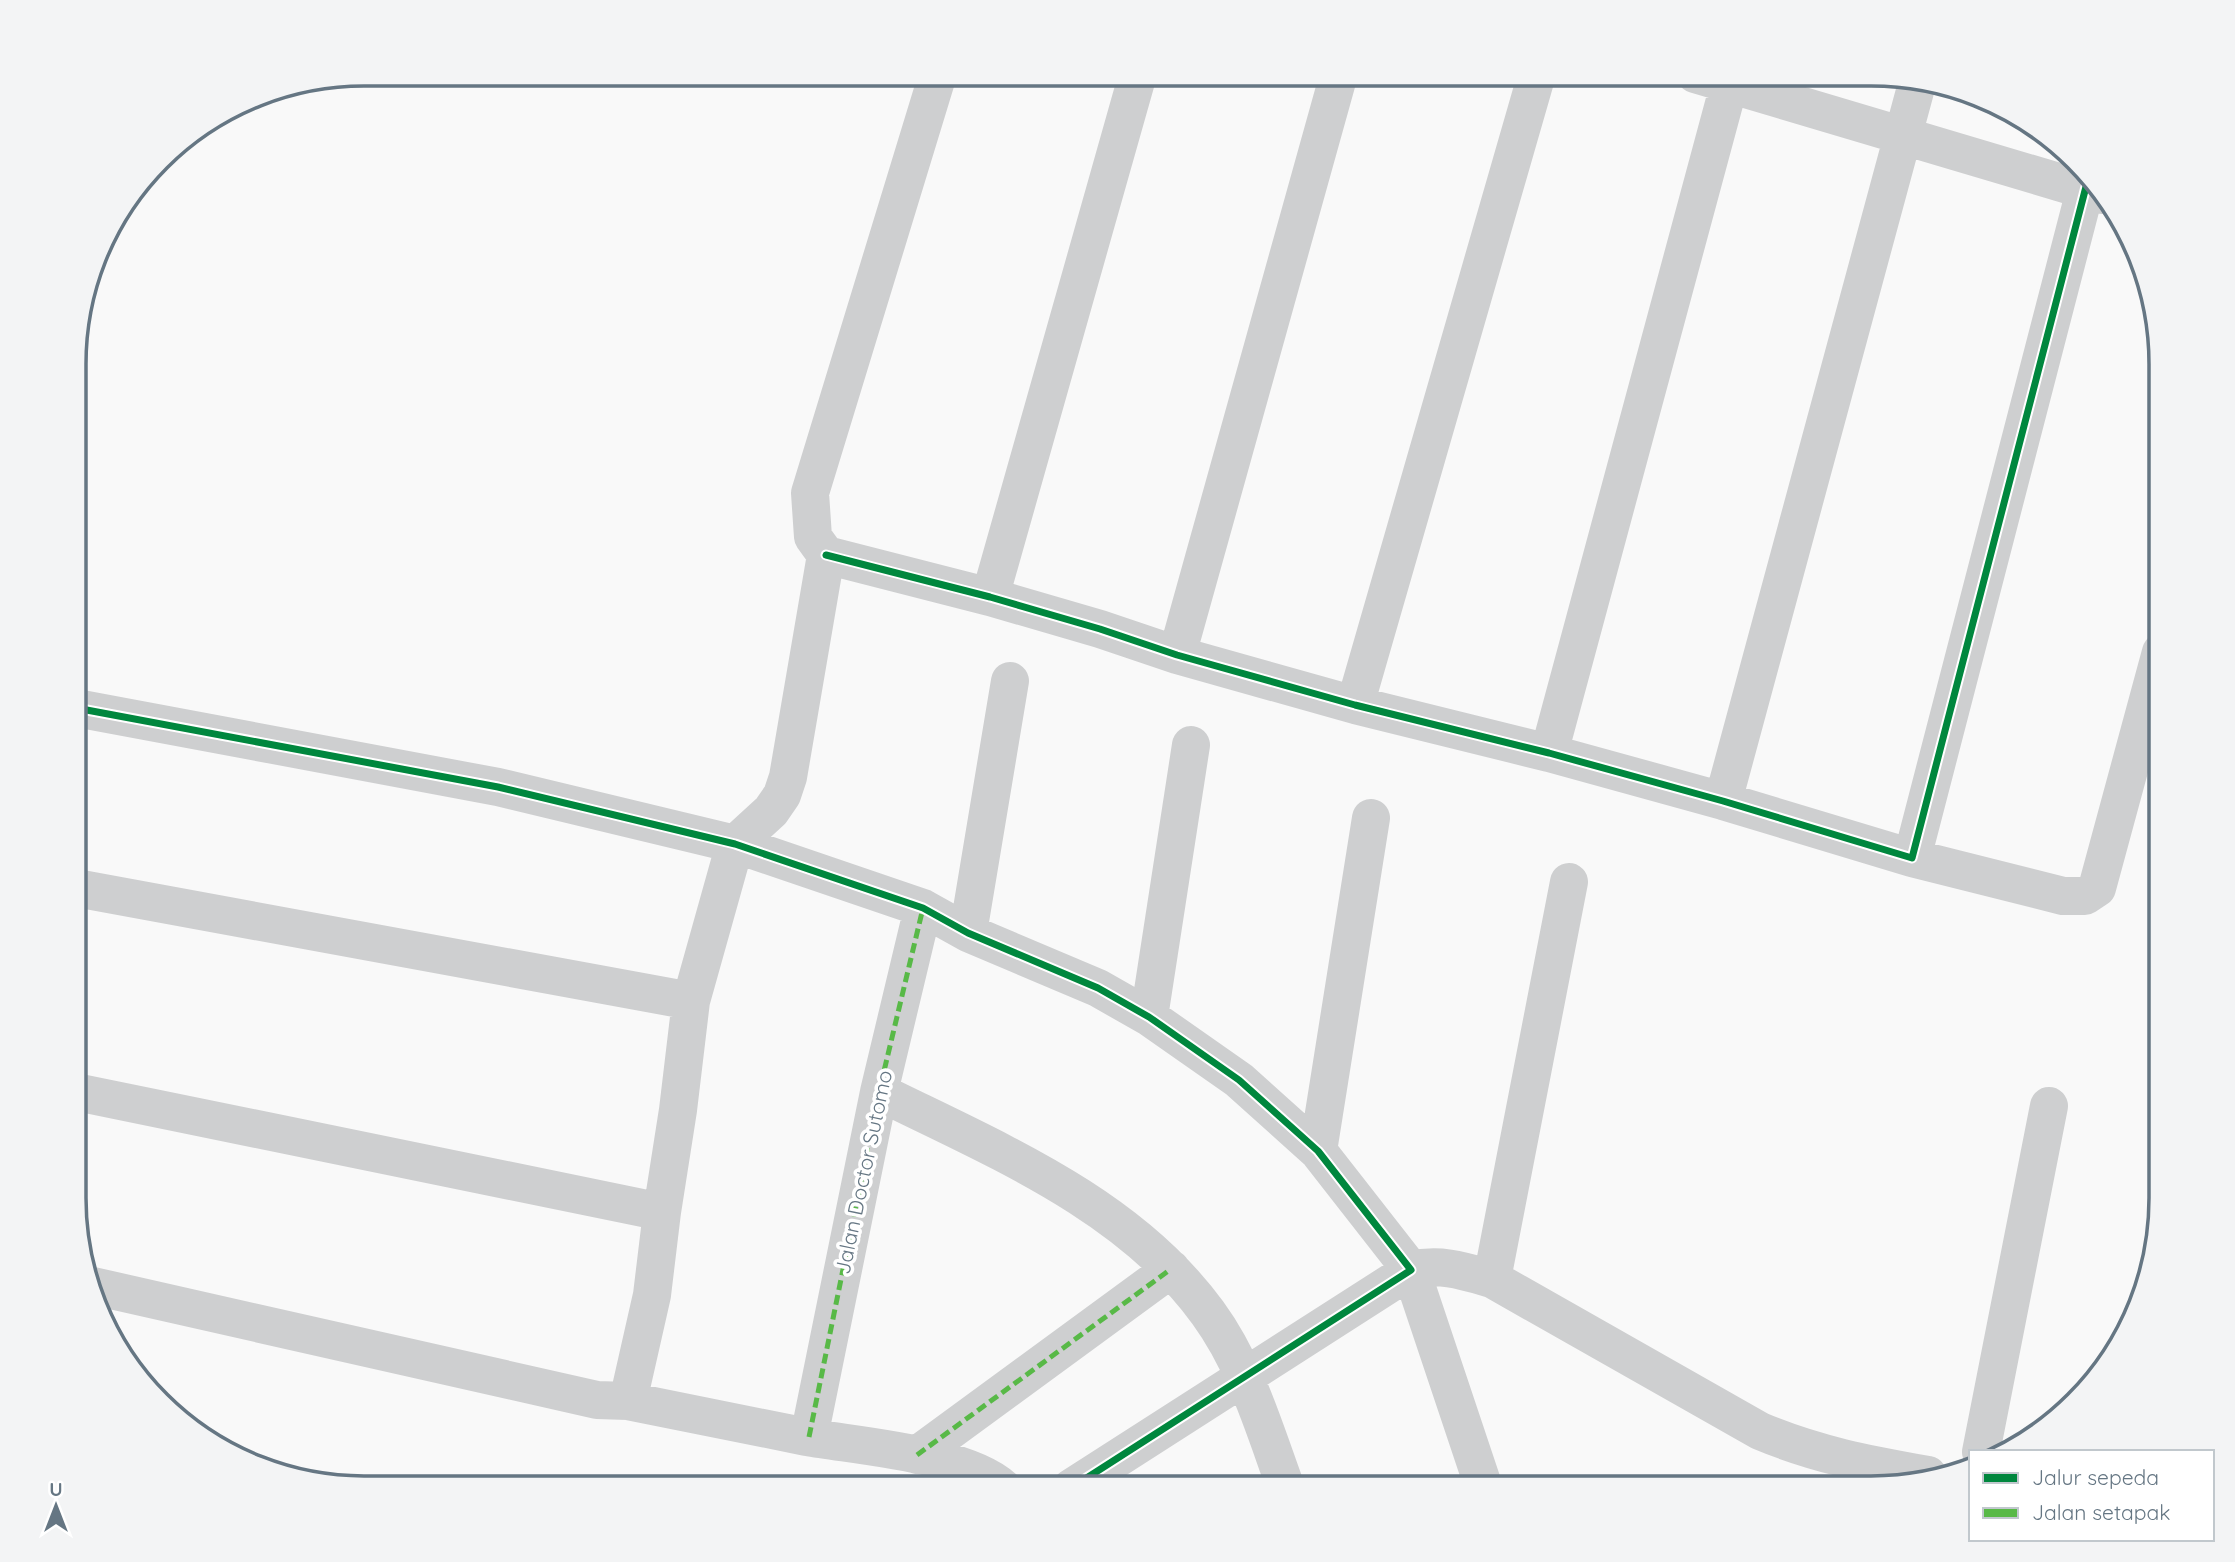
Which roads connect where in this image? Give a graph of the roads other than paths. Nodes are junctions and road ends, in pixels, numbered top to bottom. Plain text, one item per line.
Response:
1 (934, 86) edge
2 (1135, 86) edge
3 (1336, 86) edge
4 (1534, 86) edge
5 (1717, 86) edge
6 (1748, 86) edge
7 (1916, 89) edge
8 (1905, 135) junction
9 (2085, 186) edge
10 (2091, 193) edge
11 (826, 555) junction
12 (990, 597) junction
13 (1177, 656) junction
14 (1010, 681) dead end
15 (2149, 696) edge
16 (1355, 705) junction
17 (86, 710) edge
18 (1191, 745) dead end
19 (1549, 752) junction
20 (1723, 801) junction
21 (1371, 818) dead end
22 (734, 844) junction
23 (1912, 858) junction
24 (1569, 882) dead end
25 (86, 890) edge
26 (923, 908) junction
27 (968, 933) junction
28 (691, 1001) junction
29 (1149, 1017) junction
30 (879, 1092) junction
31 (86, 1094) edge
32 (2049, 1106) dead end
33 (1318, 1151) junction
34 (662, 1212) junction
35 (1171, 1269) junction
36 (1411, 1270) junction
37 (1492, 1279) junction
38 (101, 1288) edge
39 (1245, 1376) junction
40 (628, 1401) junction
41 (809, 1437) junction
42 (1981, 1450) edge
43 (917, 1455) junction
44 (1915, 1473) edge
45 (984, 1476) edge
46 (1099, 1476) edge
47 (1282, 1476) edge
48 (1479, 1476) edge

1 - 11 street
2 - 12 street
3 - 13 street
4 - 16 street
5 - 19 street
6 - 8 street
7 - 8 street
8 - 9 street
8 - 20 street
10 - 23 street
11 - 12 street
11 - 22 street
12 - 13 street
13 - 16 street
14 - 27 street
15 - 23 street
16 - 19 street
17 - 22 street
18 - 29 street
19 - 20 street
20 - 23 street
21 - 33 street
22 - 26 street
22 - 28 street
24 - 37 street
25 - 28 street
26 - 27 street
26 - 30 street, Jalan Doctor Sutomo
27 - 29 street
28 - 34 street
29 - 33 street
30 - 35 street
30 - 41 street, Jalan Doctor Sutomo
31 - 34 street
32 - 42 street
33 - 36 street
34 - 40 street
35 - 39 street
35 - 43 street
36 - 37 street
36 - 39 street
36 - 48 street
37 - 44 street
38 - 40 street
39 - 46 street
39 - 47 street
40 - 41 street
41 - 43 street
43 - 45 street

